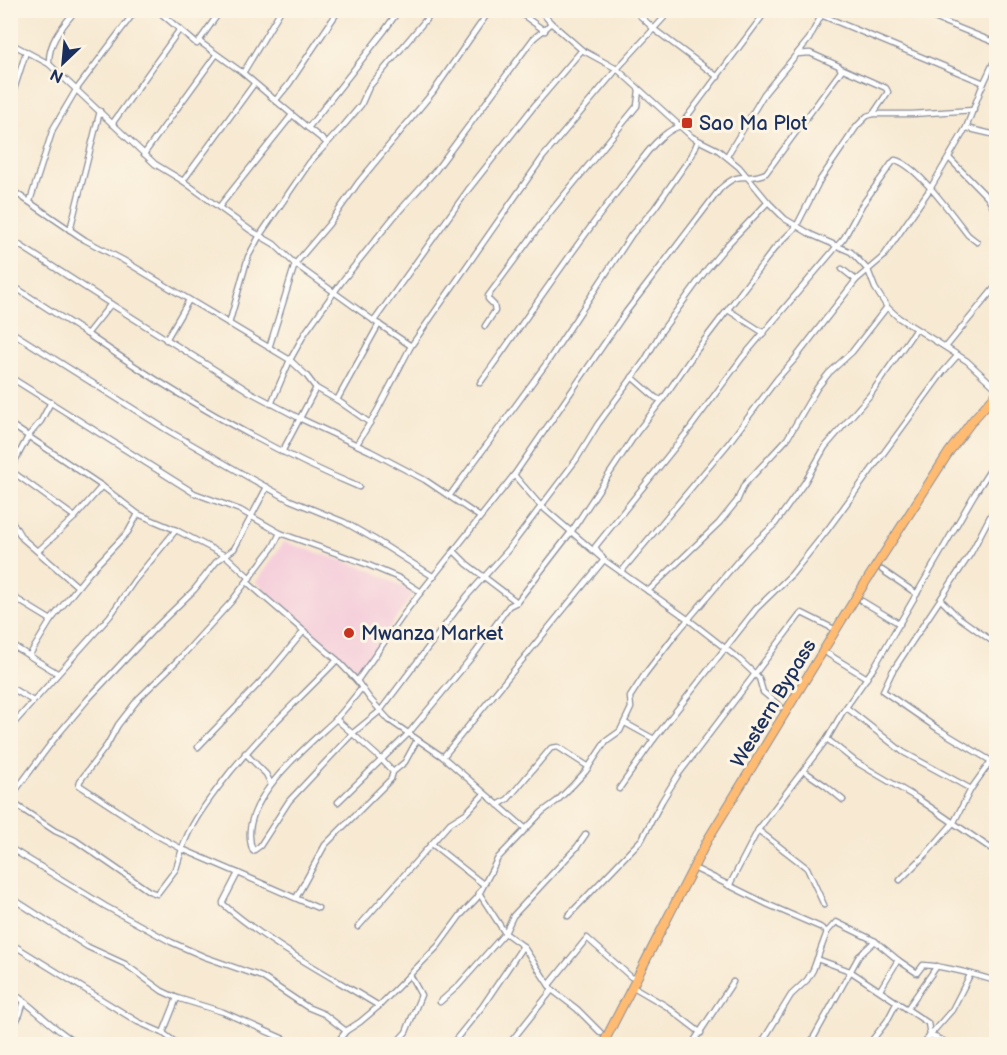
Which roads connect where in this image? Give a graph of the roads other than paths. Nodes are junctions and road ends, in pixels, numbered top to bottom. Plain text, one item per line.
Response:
1 (14, 10) edge
2 (76, 10) edge
3 (136, 10) edge
4 (157, 10) edge
5 (221, 10) edge
6 (281, 10) edge
7 (339, 10) edge
8 (399, 10) edge
9 (434, 10) edge
10 (490, 10) edge
11 (516, 10) edge
12 (540, 10) edge
13 (634, 10) edge
14 (671, 10) edge
15 (767, 10) edge
16 (808, 10) edge
17 (917, 10) edge
18 (10, 15) edge
19 (821, 16) junction
20 (551, 23) junction
21 (180, 28) junction
22 (655, 30) junction
23 (545, 31) junction
24 (200, 42) junction
25 (10, 43) edge
26 (996, 43) edge
27 (582, 50) junction
28 (26, 52) junction
29 (797, 54) junction
30 (216, 55) junction
31 (996, 57) edge
32 (50, 64) junction
33 (841, 68) junction
34 (616, 69) junction
35 (243, 73) junction
36 (718, 77) junction
37 (984, 83) junction
38 (254, 84) junction
39 (76, 90) junction
40 (639, 90) junction
41 (275, 101) junction
42 (10, 102) edge
43 (974, 110) junction
44 (99, 111) junction
45 (873, 114) junction
46 (292, 116) junction
47 (112, 124) junction
48 (680, 126) junction
49 (308, 128) junction
50 (966, 128) junction
51 (996, 135) edge
52 (698, 141) junction
53 (327, 142) junction
54 (144, 154) junction
55 (727, 156) junction
56 (949, 158) junction
57 (760, 176) junction
58 (749, 177) junction
59 (183, 181) junction
60 (10, 189) edge
61 (758, 189) junction
62 (930, 189) junction
63 (30, 201) junction
64 (768, 202) junction
65 (219, 207) junction
66 (996, 213) edge
67 (796, 226) junction
68 (70, 230) junction
69 (260, 235) junction
70 (10, 238) edge
71 (977, 242) dead end
72 (839, 245) junction
73 (295, 264) junction
74 (842, 268) dead end
75 (868, 270) junction
76 (856, 280) junction
77 (10, 284) edge
78 (996, 286) edge
79 (334, 292) junction
80 (189, 300) junction
81 (111, 304) junction
82 (887, 307) junction
83 (728, 310) junction
84 (376, 322) junction
85 (229, 324) junction
86 (485, 326) dead end
87 (916, 329) junction
88 (10, 331) edge
89 (764, 333) junction
90 (87, 334) junction
91 (166, 340) junction
92 (411, 346) junction
93 (946, 347) junction
94 (269, 348) junction
95 (958, 355) junction
96 (290, 360) junction
97 (10, 377) edge
98 (632, 377) junction
99 (480, 383) dead end
100 (316, 388) junction
101 (996, 388) edge
102 (996, 394) edge
103 (337, 400) junction
104 (662, 400) junction
105 (51, 402) junction
106 (271, 404) junction
107 (299, 418) junction
108 (370, 423) junction
109 (10, 424) edge
110 (29, 435) junction
111 (357, 444) junction
112 (282, 452) junction
113 (996, 461) edge
114 (10, 470) edge
115 (514, 475) junction
116 (102, 486) junction
117 (267, 487) junction
118 (359, 488) dead end
119 (450, 495) junction
120 (540, 506) junction
121 (996, 506) edge
122 (138, 514) junction
123 (75, 517) junction
124 (250, 517) junction
125 (480, 517) junction
126 (10, 518) edge
127 (176, 530) junction
128 (571, 532) junction
129 (280, 533) junction
130 (38, 550) junction
131 (454, 551) junction
132 (226, 556) junction
133 (604, 560) junction
134 (882, 570) dead end
135 (621, 572) junction
136 (434, 577) junction
137 (484, 577) junction
138 (249, 580) junction
139 (78, 586) junction
140 (648, 591) junction
141 (421, 592) junction
142 (918, 594) junction
143 (10, 595) edge
144 (940, 600) junction
145 (862, 601) dead end
146 (517, 602) junction
147 (51, 620) junction
148 (689, 620) junction
149 (900, 624) junction
150 (836, 630) junction
151 (304, 632) junction
152 (10, 644) edge
153 (996, 644) edge
154 (725, 648) junction
155 (828, 654) dead end
156 (29, 656) junction
157 (337, 660) junction
158 (57, 673) junction
159 (756, 675) junction
160 (867, 678) junction
161 (996, 680) edge
162 (357, 681) junction
163 (10, 687) edge
164 (362, 689) junction
165 (996, 697) edge
166 (33, 701) junction
167 (781, 707) dead end
168 (847, 708) junction
169 (380, 711) junction
170 (336, 719) junction
171 (15, 722) dead end
172 (625, 723) junction
173 (353, 733) junction
174 (408, 734) junction
175 (654, 739) junction
176 (827, 739) junction
177 (417, 740) junction
178 (198, 747) dead end
179 (245, 753) junction
180 (442, 757) junction
181 (382, 760) junction
182 (991, 761) junction
183 (996, 764) edge
184 (589, 767) junction
185 (804, 771) junction
186 (393, 772) junction
187 (271, 784) junction
188 (619, 789) dead end
189 (971, 789) junction
190 (484, 794) junction
191 (10, 800) edge
192 (843, 800) dead end
193 (338, 802) dead end
194 (498, 805) junction
195 (954, 822) junction
196 (526, 829) junction
197 (758, 830) junction
198 (586, 834) dead end
199 (432, 844) junction
200 (10, 848) edge
201 (995, 848) edge
202 (182, 849) junction
203 (698, 870) dead end
204 (238, 873) junction
205 (900, 880) dead end
206 (483, 884) junction
207 (729, 886) junction
208 (480, 893) junction
209 (10, 897) edge
210 (296, 898) junction
211 (824, 905) dead end
212 (318, 908) dead end
213 (568, 916) dead end
214 (358, 927) dead end
215 (827, 932) junction
216 (505, 933) junction
217 (875, 941) junction
218 (10, 943) edge
219 (523, 946) junction
220 (817, 959) junction
221 (898, 960) junction
222 (937, 966) junction
223 (850, 971) junction
224 (410, 975) junction
225 (970, 975) junction
226 (631, 977) dead end
227 (996, 981) edge
228 (733, 982) dead end
229 (551, 988) junction
230 (638, 989) dead end
231 (880, 990) junction
232 (10, 992) edge
233 (177, 999) junction
234 (24, 1001) junction
235 (440, 1002) dead end
236 (897, 1002) junction
237 (380, 1006) junction
238 (907, 1009) junction
239 (346, 1031) junction
240 (10, 1033) edge
241 (163, 1033) junction
242 (601, 1033) dead end
243 (701, 1033) junction
244 (930, 1035) junction
245 (286, 1042) edge
246 (79, 1044) edge
247 (183, 1044) edge
248 (295, 1044) edge
249 (336, 1044) edge
250 (395, 1044) edge
251 (452, 1044) edge
252 (509, 1044) edge
253 (603, 1044) edge
254 (693, 1044) edge
255 (761, 1044) edge
256 (810, 1044) edge
257 (868, 1044) edge
258 (924, 1044) edge
259 (950, 1044) edge

1 - 18 street
2 - 32 street
3 - 39 street
4 - 21 street
5 - 24 street
6 - 35 street
7 - 41 street
8 - 49 street
9 - 53 street
10 - 73 street
11 - 23 street
12 - 20 street
13 - 22 street
14 - 22 street
15 - 36 street
16 - 19 street
17 - 26 street
19 - 29 street
19 - 37 street
20 - 23 street
20 - 27 street
21 - 24 street
21 - 47 street
22 - 34 street
22 - 36 street
23 - 79 street
24 - 30 street
25 - 28 street
27 - 34 street
27 - 84 street
28 - 32 street
28 - 42 street
29 - 33 street
29 - 55 street
30 - 35 street
30 - 54 street
31 - 37 street
32 - 39 street
33 - 45 street
33 - 57 street
34 - 40 street
34 - 92 street
35 - 38 street
36 - 48 street
37 - 43 street
38 - 41 street
38 - 59 street
39 - 44 street
39 - 63 street
40 - 48 street
40 - 86 street
41 - 46 street
43 - 45 street
43 - 50 street
44 - 47 street
44 - 68 street
45 - 67 street
46 - 49 street
46 - 65 street
47 - 54 street
48 - 52 street
48 - 99 street
49 - 53 street
50 - 51 street
50 - 56 street
52 - 55 street
52 - 119 street
53 - 69 street
54 - 59 street
55 - 58 street
56 - 62 street
56 - 66 street
57 - 58 street
57 - 61 street
58 - 61 street
58 - 115 street
59 - 65 street
60 - 63 street
61 - 64 street
62 - 71 street
62 - 72 street
62 - 75 street
63 - 68 street
64 - 67 street
64 - 98 street
65 - 69 street
67 - 72 street
67 - 83 street
68 - 80 street
69 - 73 street
69 - 85 street
70 - 81 street
72 - 75 street
72 - 89 street
73 - 79 street
73 - 94 street
74 - 76 street
75 - 76 street
75 - 82 street
76 - 135 street
77 - 90 street
78 - 93 street
79 - 84 street
79 - 96 street
80 - 85 street
80 - 91 street
81 - 90 street
81 - 91 street
82 - 87 street
82 - 140 street
83 - 89 street
83 - 104 street
84 - 92 street
84 - 103 street
85 - 94 street
87 - 93 street
87 - 148 street
88 - 117 street
89 - 133 street
90 - 112 street
91 - 106 street
92 - 108 street
93 - 95 street
94 - 96 street
95 - 101 street
95 - 154 street
96 - 100 street
96 - 106 street
97 - 105 street
98 - 104 street
98 - 120 street
100 - 103 street
100 - 107 street
102 - 150 main road, Western Bypass
103 - 108 street
104 - 128 street
105 - 110 street
105 - 124 street
106 - 107 street
107 - 111 street
107 - 112 street
108 - 111 street
109 - 110 street
110 - 114 street
110 - 116 street
111 - 119 street
112 - 118 street
113 - 142 street
114 - 123 street
115 - 120 street
115 - 125 street
116 - 122 street
116 - 123 street
117 - 124 street
117 - 136 street
119 - 125 street
120 - 128 street
120 - 137 street
121 - 144 street
122 - 127 street
122 - 139 street
123 - 130 street
124 - 129 street
124 - 132 street
125 - 131 street
126 - 130 street
127 - 132 street
127 - 158 street
128 - 133 street
128 - 146 street
129 - 138 street
129 - 141 street
130 - 139 street
131 - 136 street
131 - 137 street
132 - 138 street
132 - 191 street
133 - 135 street
133 - 180 street
134 - 142 street
135 - 140 street
136 - 141 street
137 - 146 street
137 - 169 street
138 - 151 street
138 - 202 street
139 - 147 street
140 - 148 street
141 - 162 street
142 - 149 street
143 - 147 street
144 - 153 street
144 - 182 street
145 - 149 street
146 - 174 street
147 - 156 street
148 - 154 street
148 - 172 street
149 - 160 street
150 - 159 street
150 - 253 main road, Western Bypass
151 - 157 street
151 - 178 street
152 - 156 street
154 - 159 street
154 - 175 street
155 - 160 street
156 - 158 street
157 - 162 street
157 - 179 street
158 - 166 street
159 - 167 street
159 - 213 street
160 - 168 street
161 - 165 street
162 - 164 street
163 - 166 street
164 - 169 street
164 - 170 street
166 - 171 street
168 - 176 street
168 - 189 street
169 - 173 street
169 - 174 street
170 - 173 street
170 - 187 street
172 - 175 street
172 - 184 street
173 - 181 street
173 - 187 street
174 - 177 street
174 - 181 street
175 - 188 street
176 - 185 street
176 - 195 street
177 - 180 street
177 - 186 street
179 - 187 street
179 - 202 street
180 - 190 street
181 - 186 street
181 - 193 street
182 - 183 street
182 - 189 street
184 - 194 street
184 - 196 street
185 - 192 street
185 - 197 street
186 - 210 street
189 - 195 street
190 - 194 street
190 - 199 street
191 - 202 street
194 - 196 street
195 - 201 street
195 - 205 street
196 - 206 street
197 - 207 street
197 - 211 street
198 - 216 street
199 - 206 street
199 - 214 street
200 - 239 street
202 - 204 street
203 - 207 street
204 - 210 street
204 - 237 street
206 - 208 street
207 - 215 street
208 - 216 street
208 - 224 street
209 - 233 street
210 - 212 street
215 - 217 street
215 - 220 street
216 - 219 street
216 - 235 street
217 - 221 street
217 - 223 street
218 - 241 street
219 - 229 street
219 - 251 street
220 - 223 street
220 - 255 street
221 - 222 street
221 - 231 street
222 - 225 street
222 - 238 street
223 - 231 street
223 - 256 street
224 - 237 street
224 - 250 street
225 - 227 street
225 - 244 street
226 - 229 street
228 - 243 street
229 - 242 street
229 - 252 street
230 - 243 street
231 - 236 street
232 - 234 street
233 - 241 street
233 - 245 street
234 - 240 street
234 - 246 street
236 - 238 street
236 - 257 street
237 - 239 street
238 - 244 street
239 - 249 street
241 - 247 street
243 - 254 street
244 - 258 street
244 - 259 street
245 - 248 street

